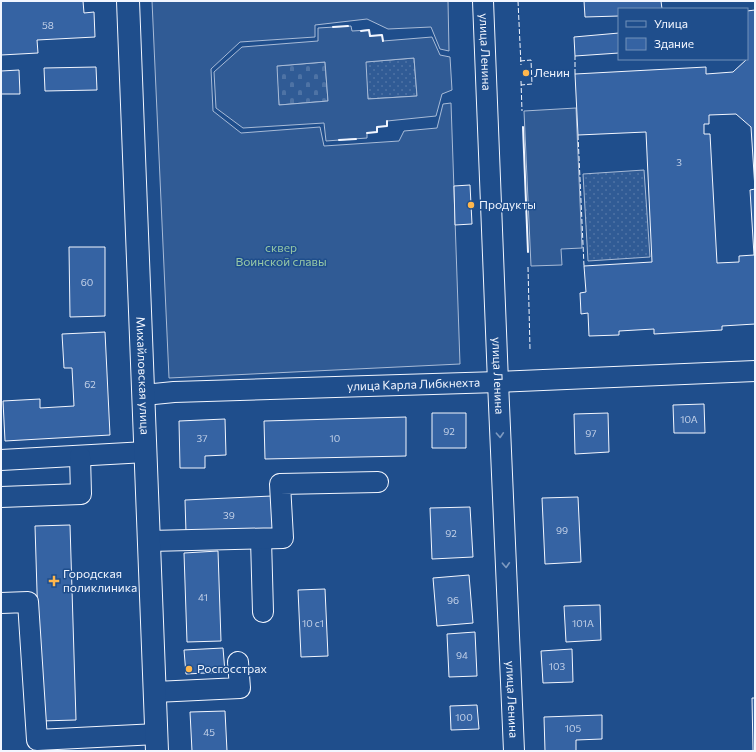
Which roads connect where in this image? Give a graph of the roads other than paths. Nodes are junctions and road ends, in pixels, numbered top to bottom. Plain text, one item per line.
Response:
1 (128, 1) edge
2 (483, 1) edge
3 (755, 371) edge
4 (498, 382) junction
5 (144, 395) junction
6 (146, 452) junction
7 (80, 456) junction
8 (1, 460) edge
9 (378, 482) dead end
10 (1, 497) edge
11 (261, 539) junction
12 (149, 541) junction
13 (1, 603) edge
14 (263, 612) dead end
15 (238, 662) dead end
16 (155, 692) junction
17 (157, 742) edge
18 (514, 751) edge

1 - 5 main road, Михайловская улица
2 - 4 street, улица Ленина
3 - 4 street, улица Карла Либкнехта
4 - 5 street, улица Карла Либкнехта
4 -> 18 street, улица Ленина
5 - 6 main road, Михайловская улица
6 - 7 street
6 - 12 main road, Михайловская улица
7 - 8 street
7 - 10 street
9 - 11 street
11 - 12 street
11 - 14 street
12 - 16 main road, Михайловская улица
13 - 17 street
15 - 16 street
16 - 17 main road, Михайловская улица

